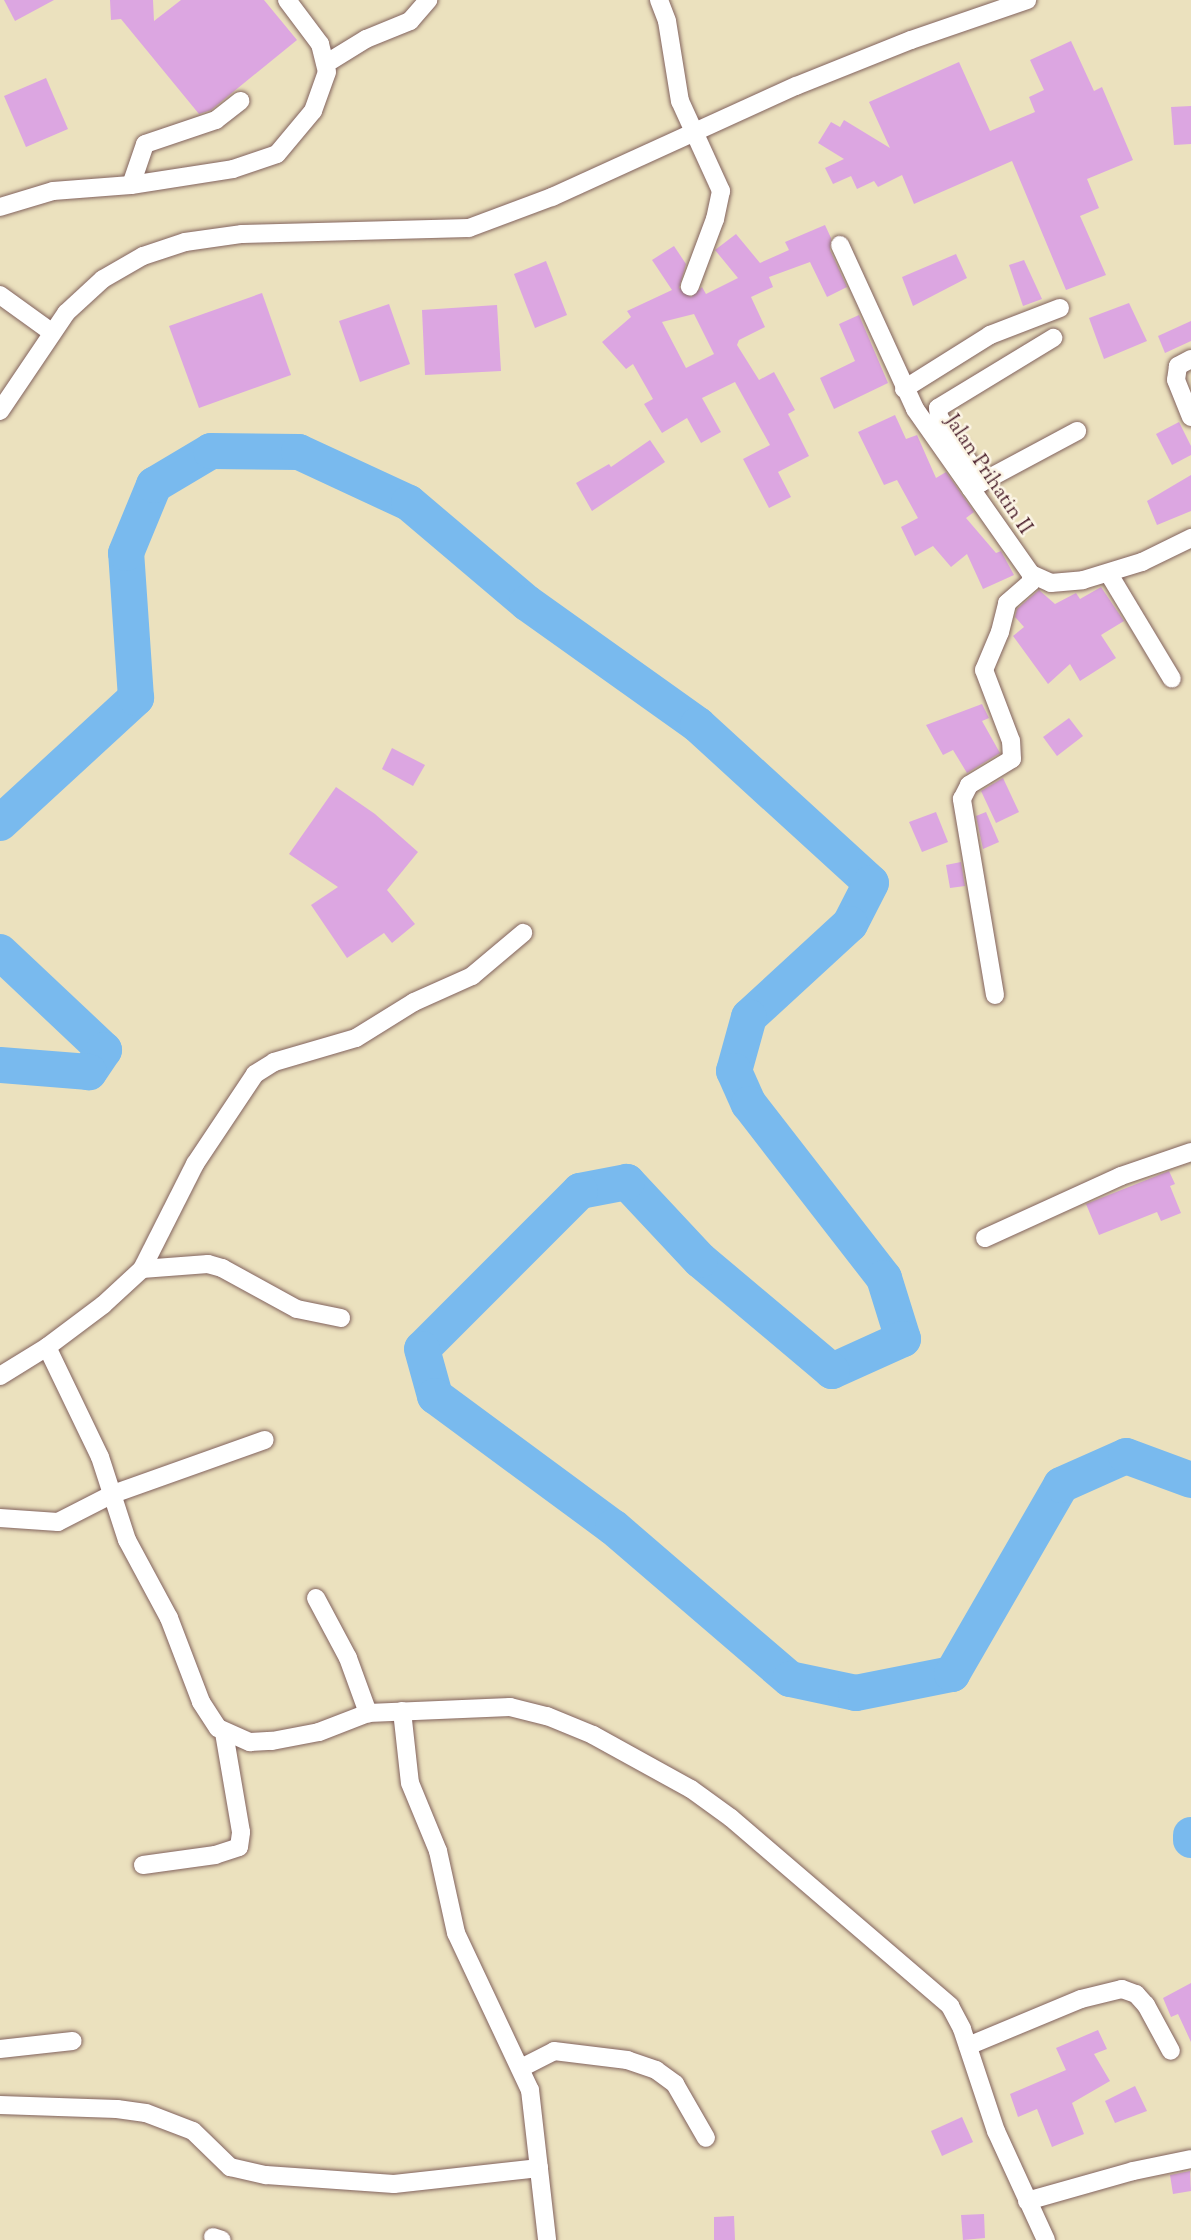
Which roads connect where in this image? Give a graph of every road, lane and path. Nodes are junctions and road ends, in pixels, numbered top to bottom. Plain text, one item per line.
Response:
1 (287, 0) edge
2 (428, 0) edge
3 (659, 0) edge
4 (1027, 0) edge
5 (327, 63) junction
6 (240, 101) dead end
7 (701, 127) junction
8 (131, 185) junction
9 (0, 207) edge
10 (840, 245) dead end
11 (690, 286) dead end
12 (0, 295) edge
13 (1060, 308) dead end
14 (50, 331) junction
15 (1053, 338) dead end
16 (1191, 359) edge
17 (904, 389) junction
18 (0, 411) edge
19 (1191, 417) edge
20 (1077, 431) dead end
21 (976, 485) junction
22 (1191, 538) edge
23 (1031, 574) junction
24 (1108, 574) junction
25 (1172, 678) dead end
26 (523, 933) dead end
27 (995, 995) dead end
28 (1191, 1152) edge
29 (985, 1238) dead end
30 (142, 1269) junction
31 (341, 1318) dead end
32 (46, 1347) junction
33 (0, 1376) edge
34 (265, 1440) dead end
35 (113, 1494) junction
36 (0, 1518) edge
37 (316, 1598) dead end
38 (402, 1711) junction
39 (368, 1713) junction
40 (224, 1733) junction
41 (143, 1865) dead end
42 (73, 2041) dead end
43 (968, 2046) junction
44 (0, 2049) edge
45 (1171, 2051) dead end
46 (521, 2068) junction
47 (0, 2105) edge
48 (705, 2138) dead end
49 (1191, 2159) edge
50 (539, 2168) junction
51 (1027, 2201) junction
52 (547, 2240) edge
53 (1046, 2240) edge

1 - 5 street
2 - 5 street
3 - 7 street
4 - 7 street
5 - 8 street
6 - 8 street
7 - 11 street
7 - 14 street
8 - 9 street
10 - 17 street, Jalan Prihatin II
12 - 14 street
13 - 17 street
14 - 18 street
15 - 21 street
16 - 19 street
17 - 21 street, Jalan Prihatin II
20 - 21 street
21 - 23 street, Jalan Prihatin II
22 - 24 street
23 - 24 street
23 - 27 street
24 - 25 street
26 - 30 street
28 - 29 street
30 - 31 street
30 - 32 street
32 - 33 street
32 - 35 street
34 - 35 street
35 - 36 street
35 - 40 street
37 - 39 street
38 - 39 street
38 - 43 street
38 - 46 street
39 - 40 street
40 - 41 street
42 - 44 street
43 - 45 street
43 - 51 street
46 - 48 street
46 - 50 street
47 - 50 street
49 - 51 street
50 - 52 street
51 - 53 street

